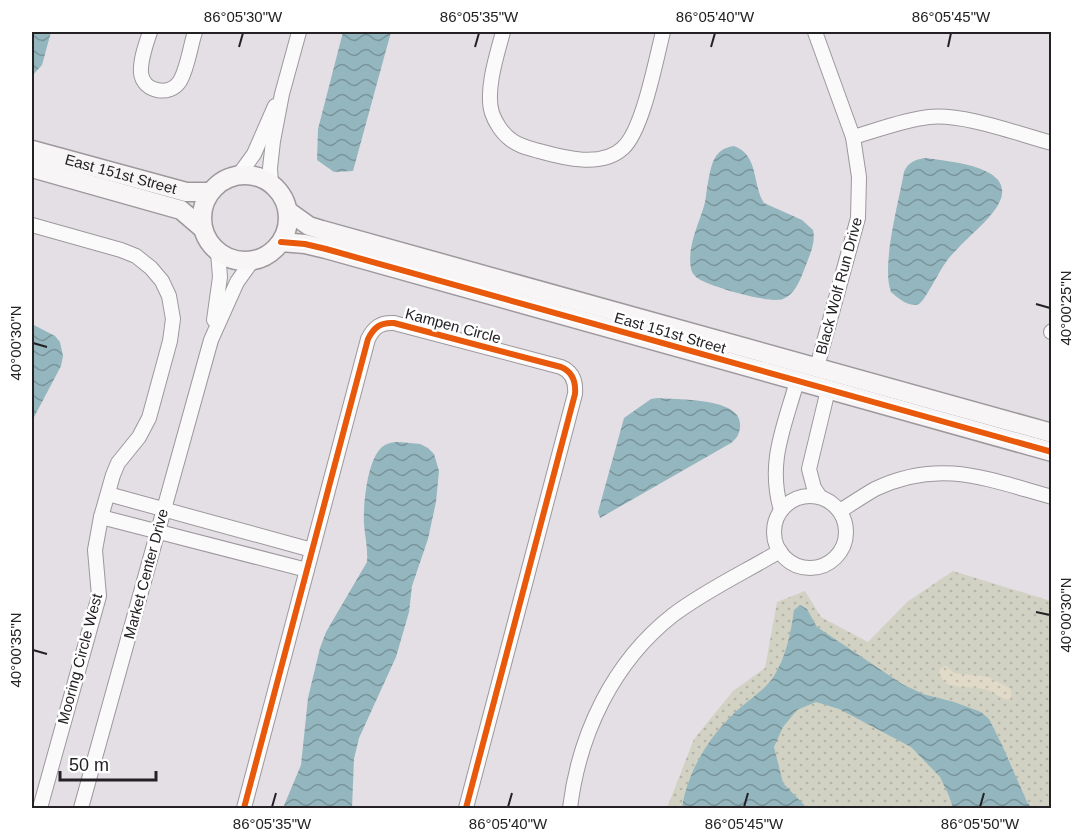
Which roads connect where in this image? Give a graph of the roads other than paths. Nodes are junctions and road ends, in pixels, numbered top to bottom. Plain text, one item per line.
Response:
1 (150, 32) edge
2 (195, 32) edge
3 (298, 32) edge
4 (503, 32) edge
5 (663, 32) edge
6 (815, 32) edge
7 (282, 94) junction
8 (853, 137) junction
9 (1052, 143) edge
10 (32, 150) edge
11 (32, 168) edge
12 (238, 176) junction
13 (271, 184) junction
14 (210, 192) junction
15 (288, 211) junction
16 (32, 225) edge
17 (202, 228) junction
18 (281, 242) junction
19 (218, 252) junction
20 (252, 261) junction
21 (211, 340) junction
22 (818, 367) junction
23 (797, 381) junction
24 (828, 390) junction
25 (1052, 433) edge
26 (1052, 452) edge
27 (108, 494) junction
28 (1052, 497) edge
29 (820, 498) junction
30 (164, 509) junction
31 (782, 510) junction
32 (840, 512) junction
33 (101, 517) junction
34 (158, 532) junction
35 (312, 550) junction
36 (780, 551) junction
37 (306, 570) junction
38 (40, 808) edge
39 (81, 808) edge
40 (244, 808) edge
41 (466, 808) edge
42 (570, 808) edge

1 - 2 street
3 - 7 street
4 - 5 street
6 - 8 street, Black Wolf Run Drive
7 - 12 street
7 - 13 street
8 - 9 street
8 - 22 street, Black Wolf Run Drive
10 - 14 street, East 151st Street
11 - 17 street, East 151st Street
12 - 13 street
12 - 14 street
13 - 15 street
14 - 17 street
15 - 18 street
15 - 22 street, East 151st Street
16 - 27 street, Mooring Circle West
17 - 19 street
18 - 20 street
18 - 23 street, East 151st Street
19 - 20 street
19 - 21 street, Market Center Drive
20 - 21 street, Market Center Drive
21 - 30 street, Market Center Drive
22 - 25 street, East 151st Street
23 - 24 street, East 151st Street
23 - 31 street
24 - 26 street, East 151st Street
24 - 29 street
27 - 30 street
27 - 33 street, Mooring Circle West
28 - 32 street
29 - 31 street
29 - 32 street
30 - 34 street, Market Center Drive
30 - 35 street
31 - 36 street
32 - 36 street
33 - 34 street
33 - 38 street, Mooring Circle West
34 - 37 street
34 - 39 street, Market Center Drive
35 - 37 street, Kampen Circle
35 - 41 street, Kampen Circle
36 - 42 street
37 - 40 street, Kampen Circle

